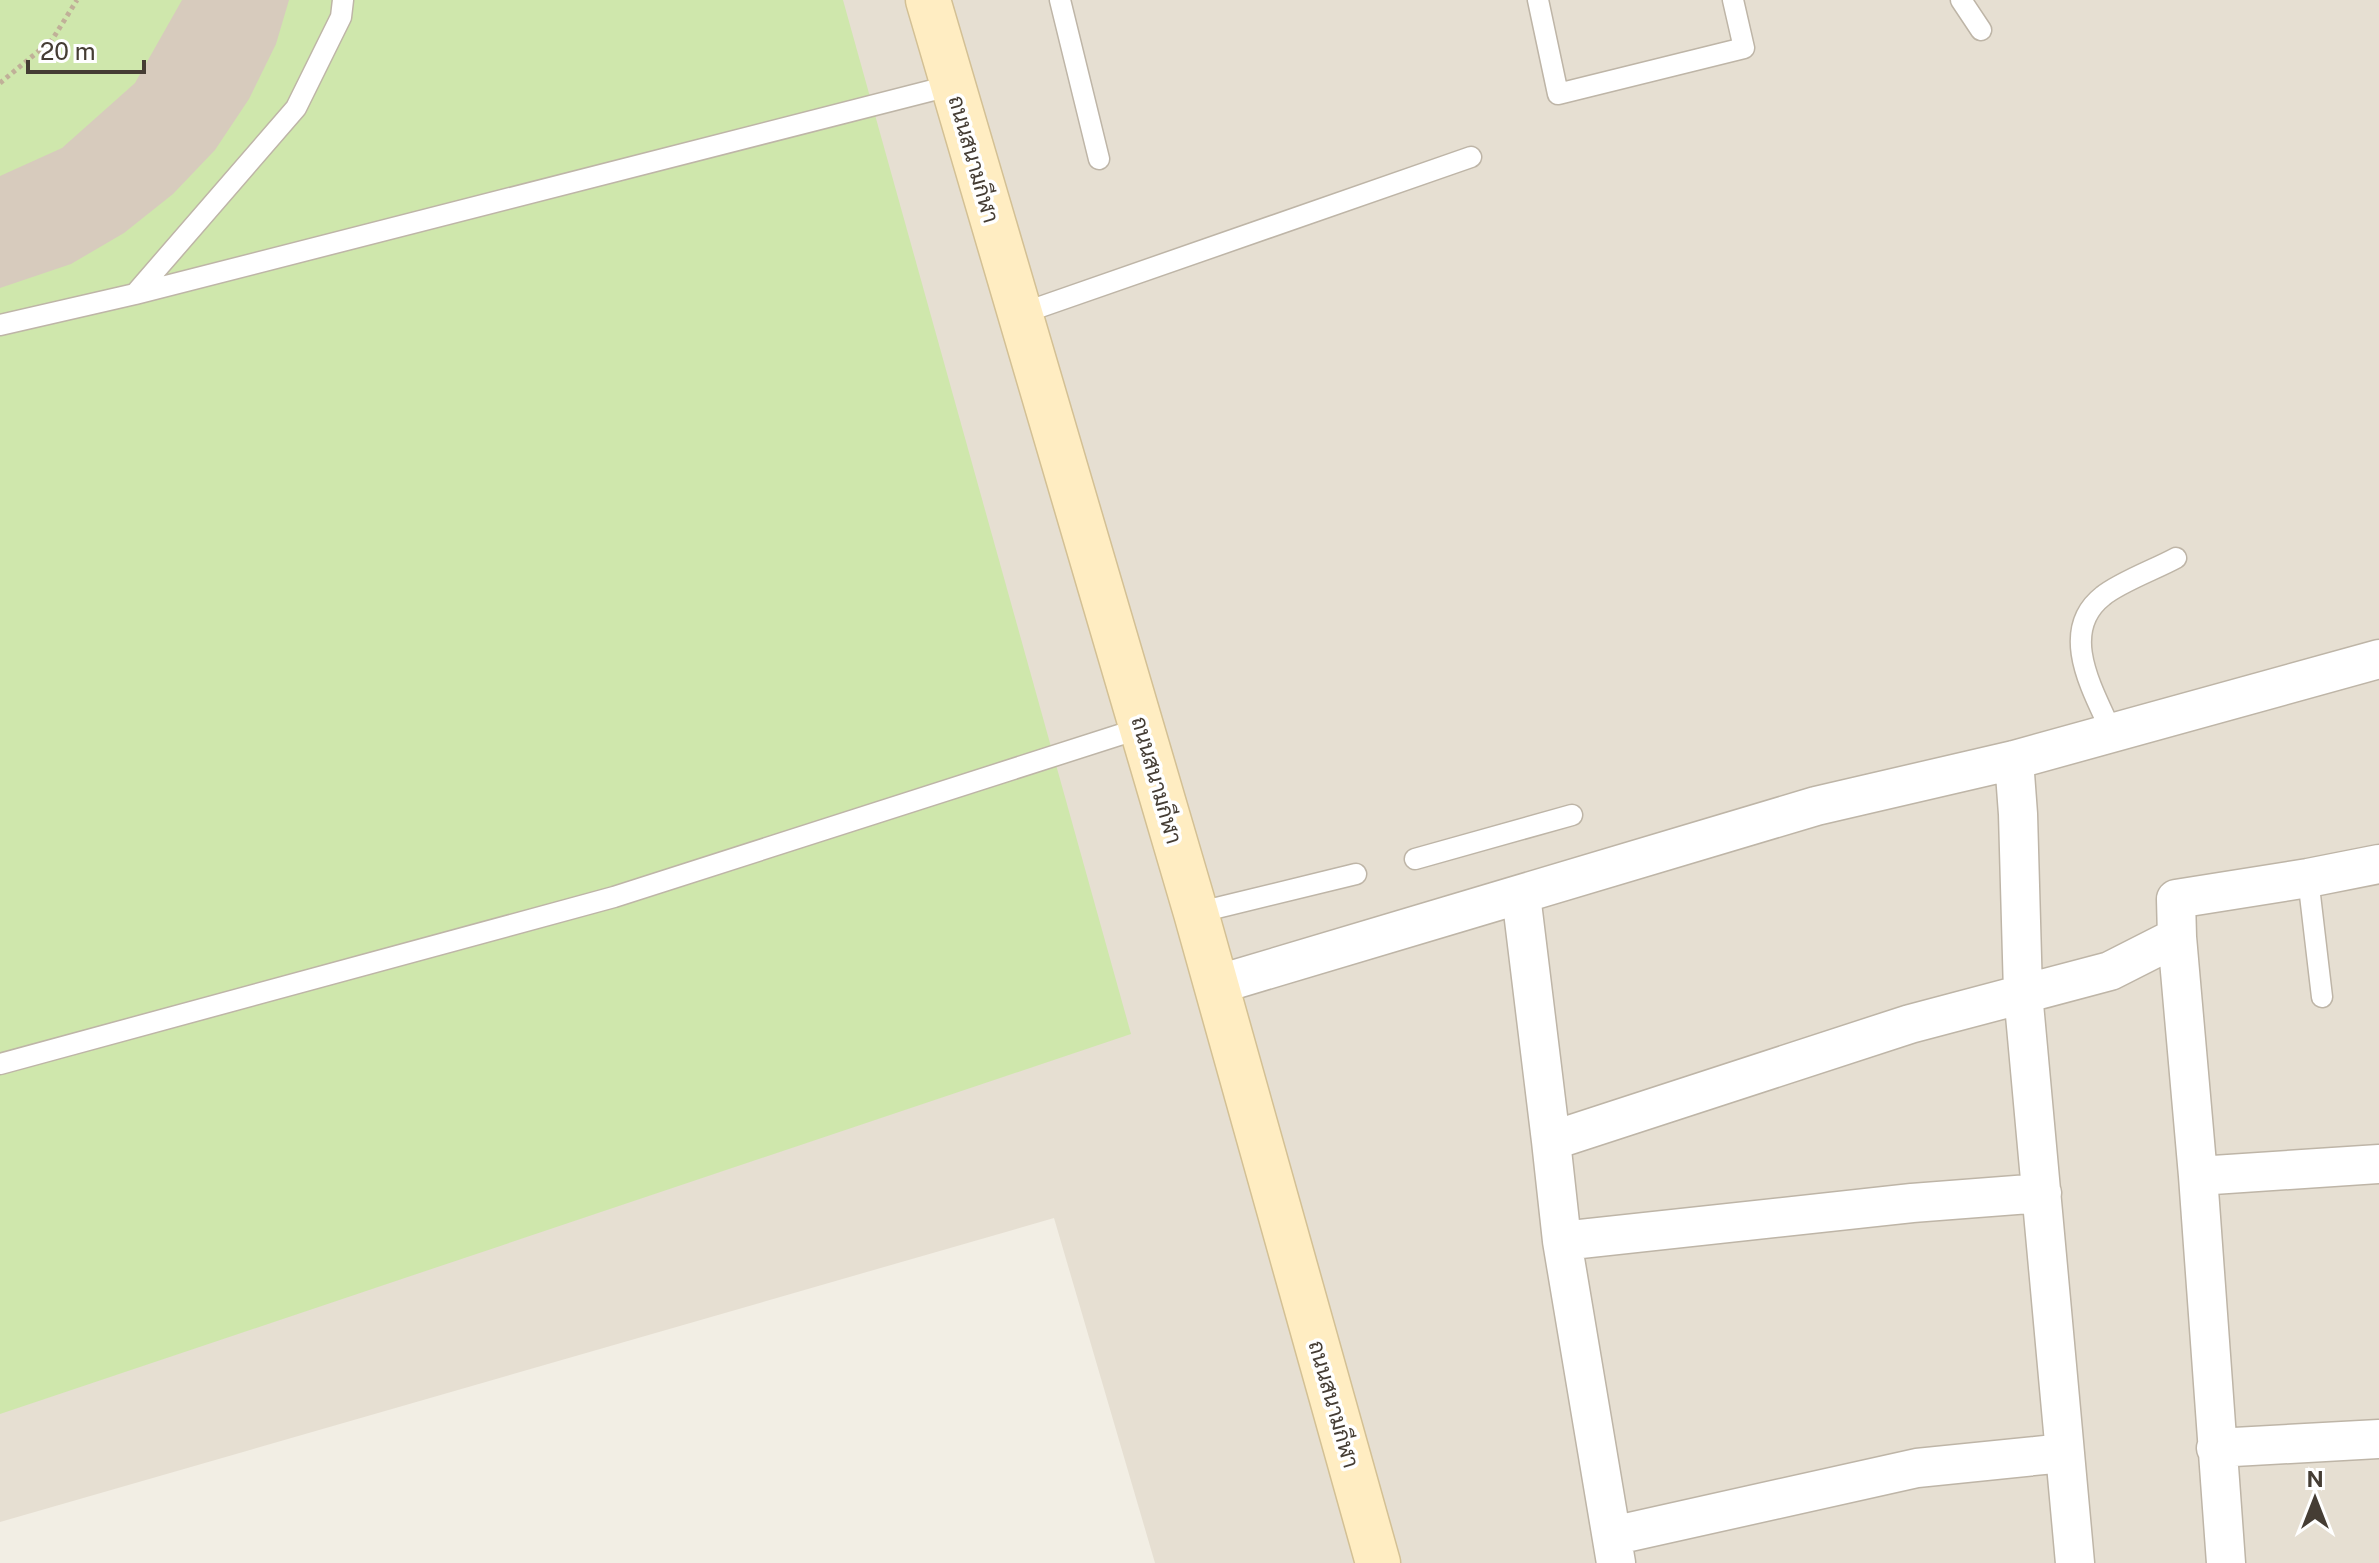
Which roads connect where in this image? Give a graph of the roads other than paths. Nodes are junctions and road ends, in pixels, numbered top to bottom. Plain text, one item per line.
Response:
1 (343, 0) edge
2 (928, 0) edge
3 (1060, 0) edge
4 (1538, 0) edge
5 (1733, 0) edge
6 (1961, 0) edge
7 (1981, 30) dead end
8 (953, 85) junction
9 (1471, 157) dead end
10 (1099, 159) dead end
11 (135, 294) junction
12 (1020, 314) junction
13 (0, 325) edge
14 (2176, 558) dead end
15 (2379, 659) edge
16 (1141, 728) junction
17 (2112, 733) junction
18 (2014, 760) junction
19 (1572, 815) dead end
20 (1415, 859) dead end
21 (2379, 864) edge
22 (1356, 874) dead end
23 (2308, 878) junction
24 (1521, 895) junction
25 (1196, 913) junction
26 (2177, 937) junction
27 (1216, 985) junction
28 (2023, 993) junction
29 (2322, 997) dead end
30 (0, 1064) edge
31 (1551, 1141) junction
32 (2379, 1164) edge
33 (2198, 1176) junction
34 (2042, 1193) junction
35 (1562, 1241) junction
36 (2379, 1439) edge
37 (2216, 1448) junction
38 (2064, 1453) junction
39 (1614, 1549) edge
40 (1378, 1563) edge
41 (2075, 1563) edge
42 (2226, 1563) edge

1 - 11 lane
2 - 8 street, ถนนสนามกีฬา
3 - 10 lane
4 - 5 lane
6 - 7 lane
8 - 11 lane
8 - 12 street, ถนนสนามกีฬา
9 - 12 lane
11 - 13 lane
12 - 16 street, ถนนสนามกีฬา
14 - 17 lane
15 - 17 street
16 - 25 street, ถนนสนามกีฬา
16 - 30 lane
17 - 18 street
18 - 24 street
18 - 28 street
19 - 20 lane
21 - 23 street
22 - 25 lane
23 - 26 street
23 - 29 lane
24 - 27 street
24 - 31 street
25 - 27 street, ถนนสนามกีฬา
26 - 28 street
26 - 33 street
27 - 40 street, ถนนสนามกีฬา
28 - 31 street
28 - 34 street
31 - 35 street
32 - 33 street
33 - 37 street
34 - 35 street
34 - 38 street
35 - 39 street
36 - 37 street
37 - 42 street
38 - 39 street
38 - 41 street

